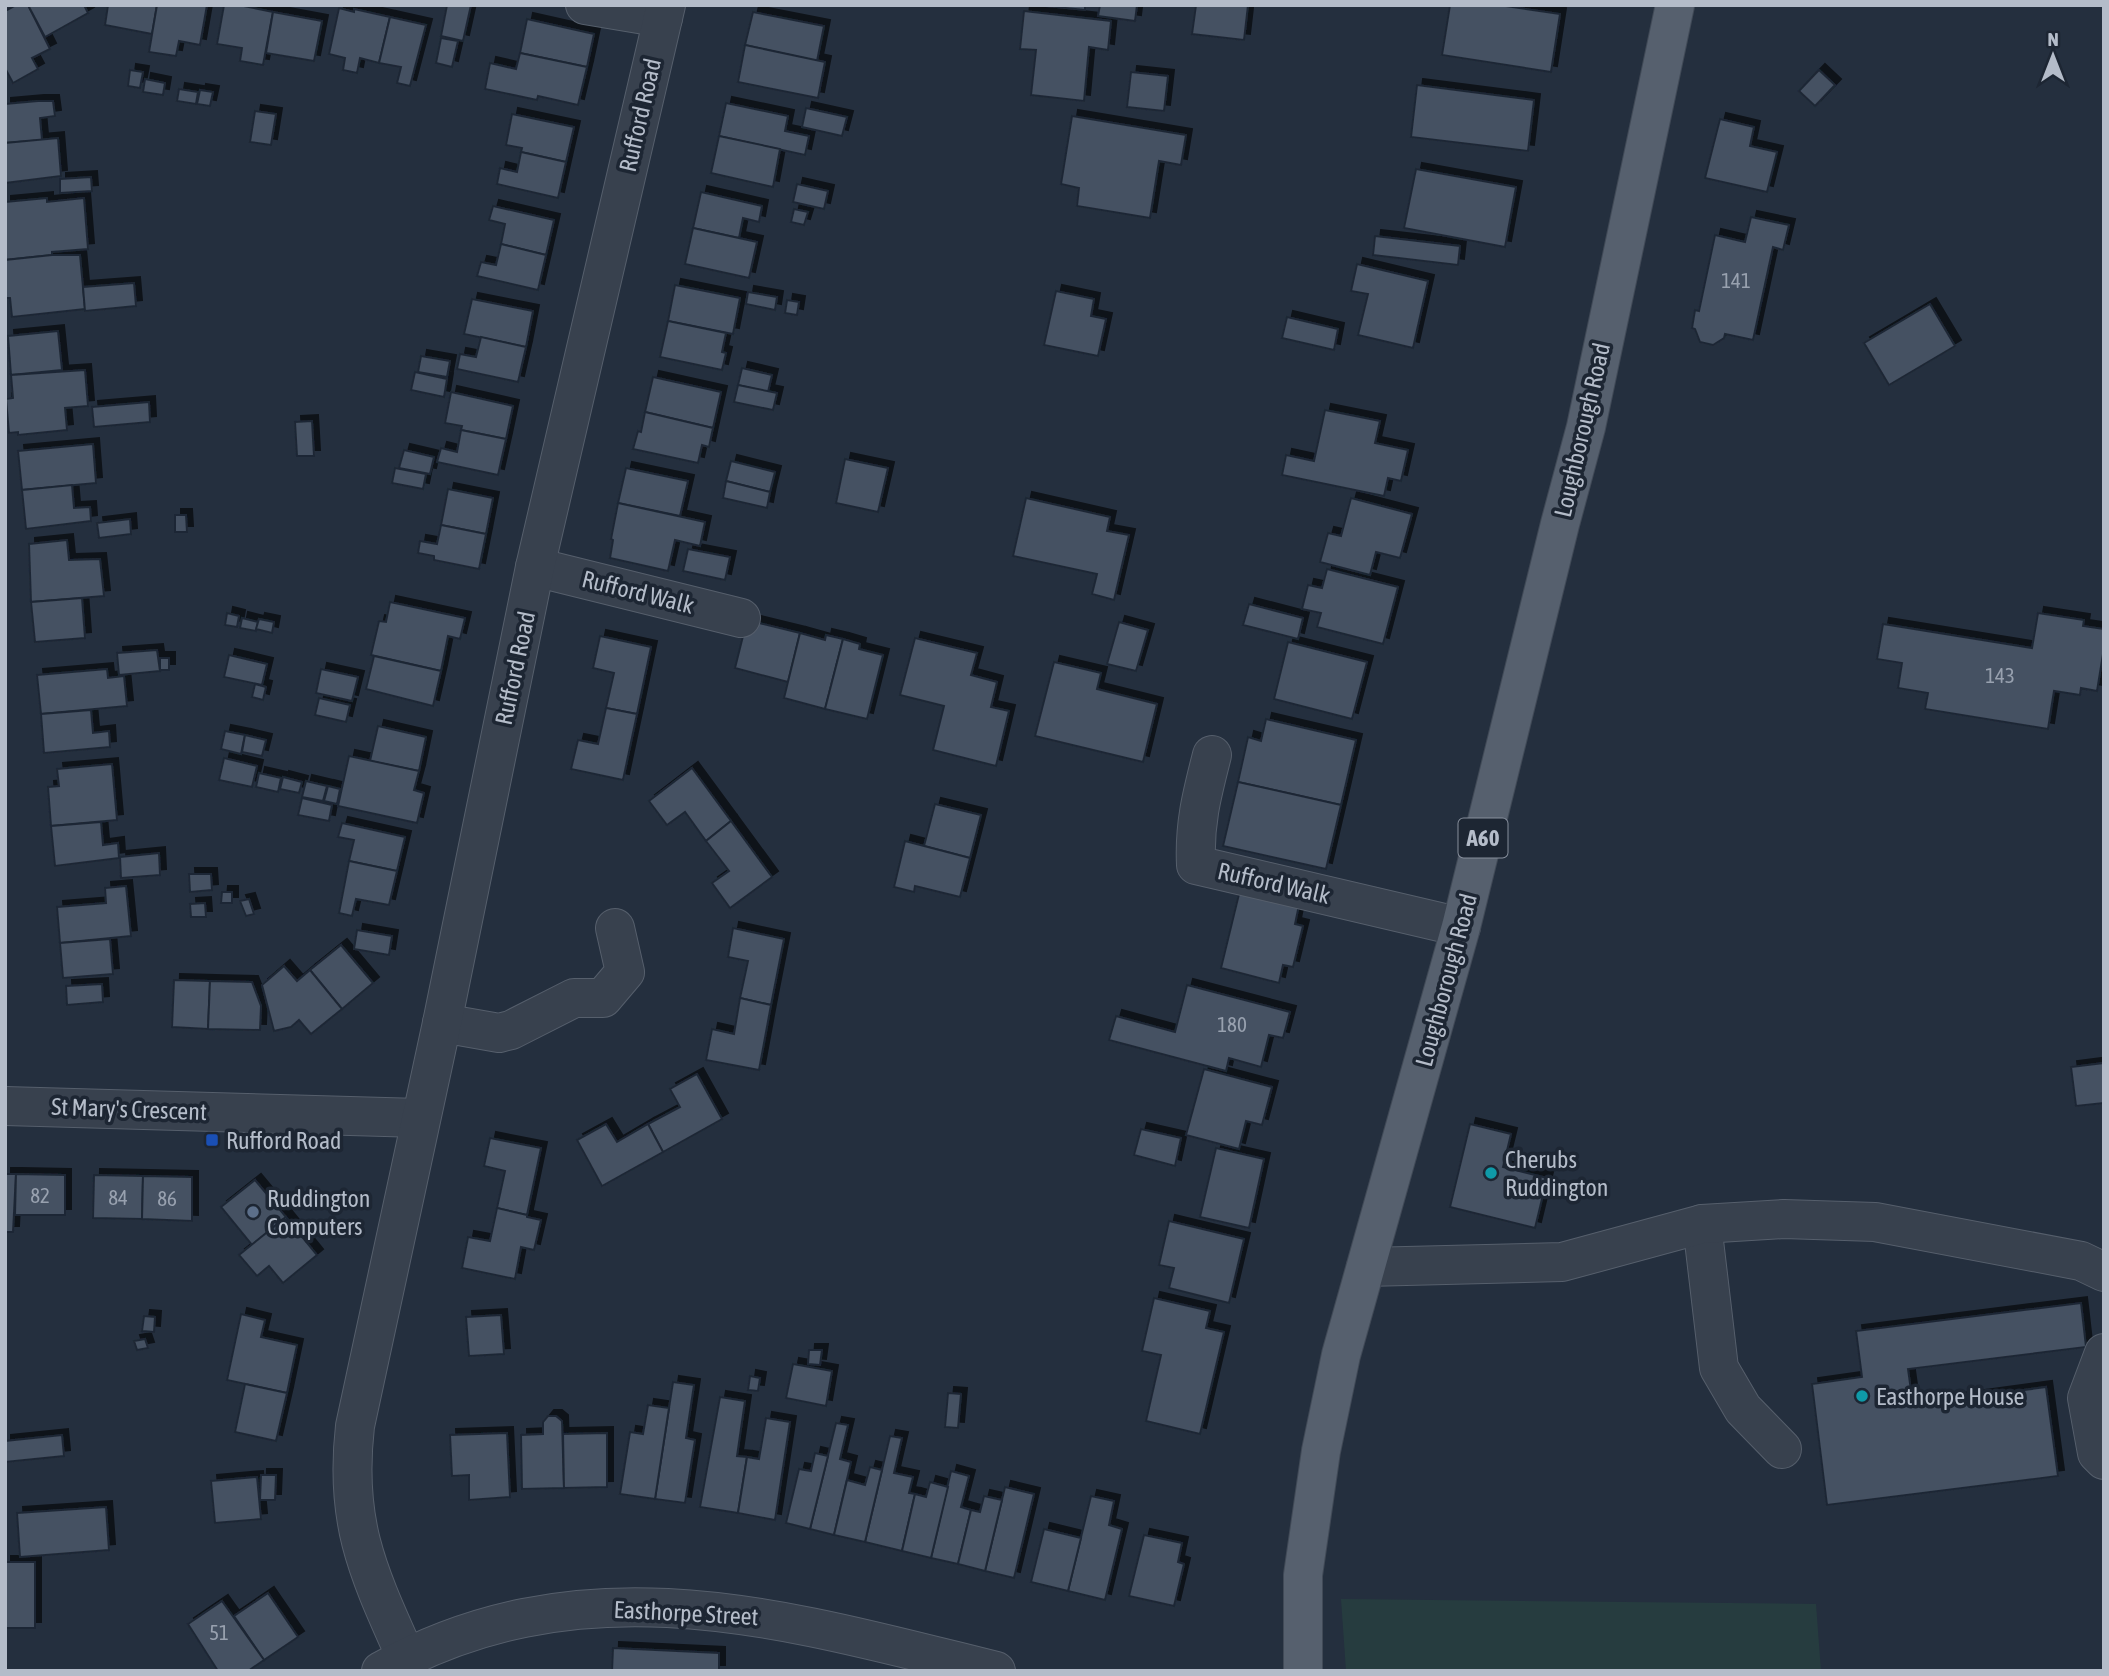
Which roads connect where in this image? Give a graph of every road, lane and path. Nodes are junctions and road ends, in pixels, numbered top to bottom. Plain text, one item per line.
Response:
1 (585, 5) edge
2 (1675, 5) edge
3 (664, 12) edge
4 (535, 567) junction
5 (741, 618) dead end
6 (1212, 755) dead end
7 (615, 928) dead end
8 (1461, 928) junction
9 (442, 1023) junction
10 (5, 1106) edge
11 (420, 1118) junction
12 (1702, 1224) junction
13 (1366, 1267) junction
14 (2104, 1272) edge
15 (2104, 1353) edge
16 (1782, 1449) dead end
17 (2104, 1460) edge
18 (394, 1664) edge
19 (996, 1671) edge
20 (1303, 1671) edge

1 - 3 street
2 - 8 main road, Loughborough Road / A60
3 - 4 street, Rufford Road
4 - 5 street, Rufford Walk
4 - 9 street, Rufford Road
6 - 8 street, Rufford Walk
7 - 9 street
8 - 13 main road, Loughborough Road / A60
9 - 11 street, Rufford Road
10 - 11 street, St Mary's Crescent
11 - 18 street, Rufford Road
12 - 13 street
12 - 14 street
12 - 16 street
13 - 20 main road, Loughborough Road / A60
15 - 17 street
18 - 19 street, Easthorpe Street

